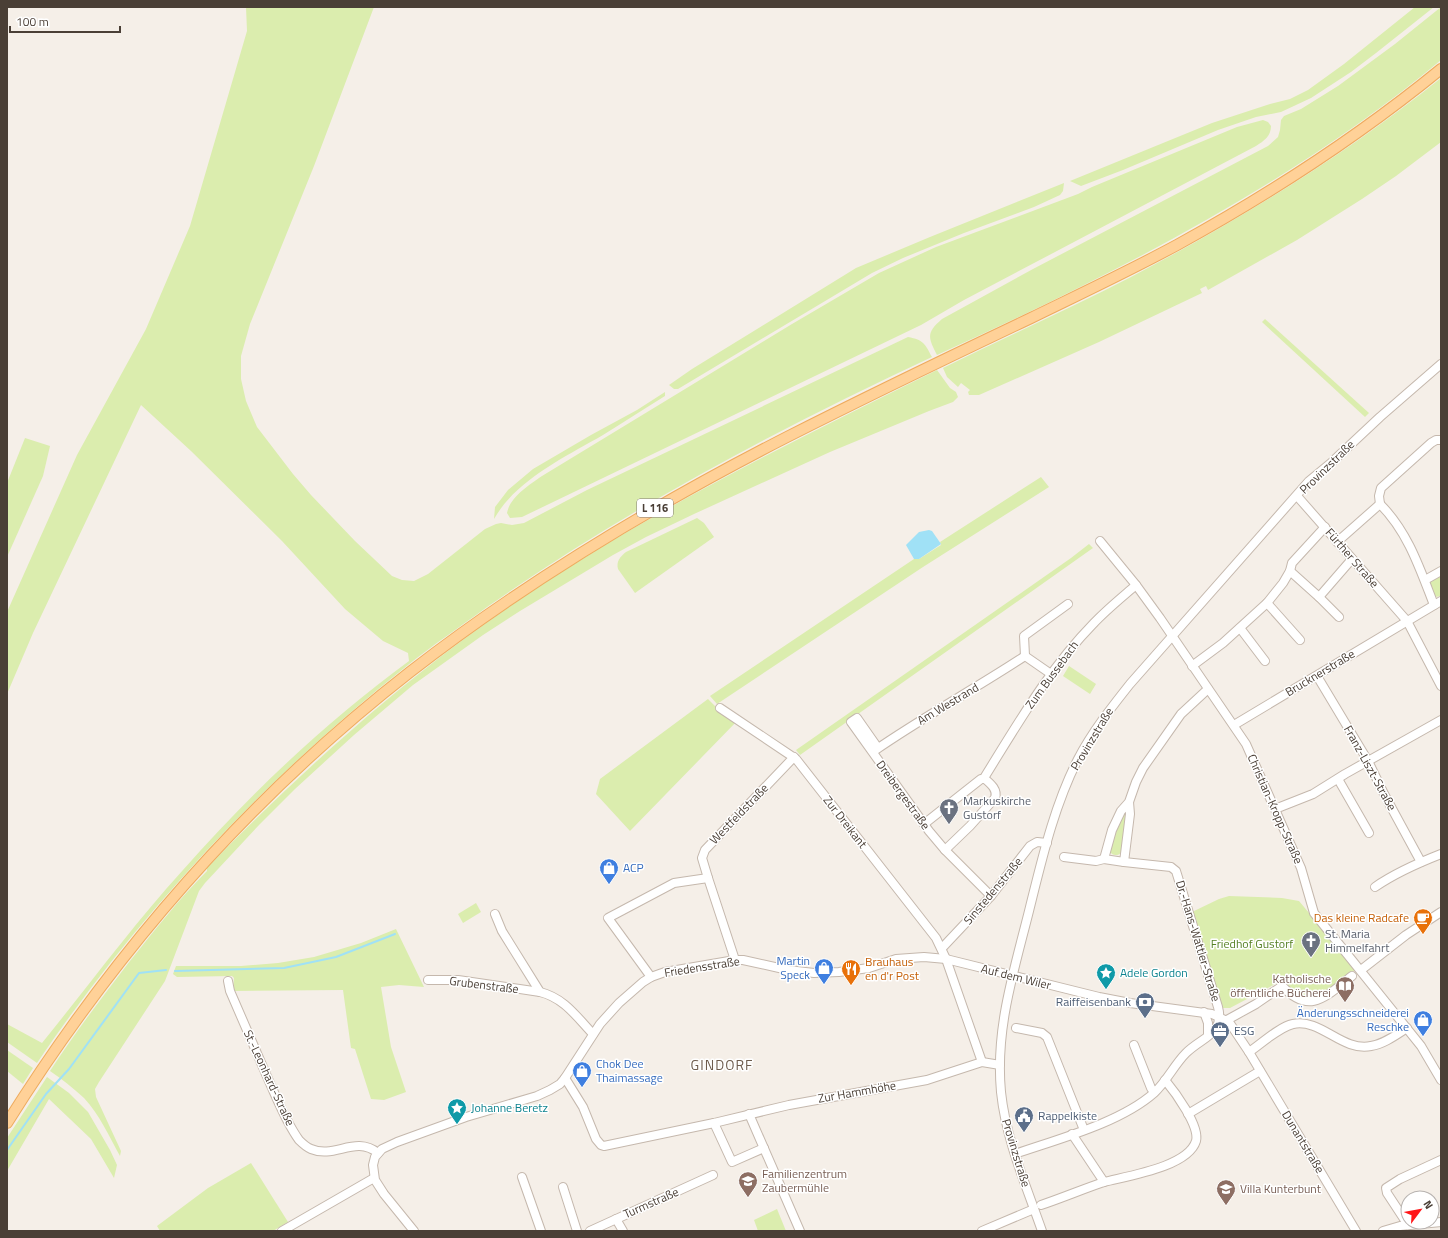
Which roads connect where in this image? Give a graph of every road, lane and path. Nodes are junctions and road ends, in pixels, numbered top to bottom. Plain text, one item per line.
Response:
1 (1441, 69) edge
2 (1441, 364) edge
3 (1441, 440) edge
4 (1297, 496) junction
5 (1380, 504) junction
6 (1325, 527) junction
7 (1100, 541) dead end
8 (1337, 542) junction
9 (1352, 559) junction
10 (1290, 571) junction
11 (1441, 572) edge
12 (1425, 580) junction
13 (1136, 586) junction
14 (1319, 597) junction
15 (1266, 603) junction
16 (1437, 603) edge
17 (1068, 604) dead end
18 (1339, 617) dead end
19 (1407, 621) junction
20 (1240, 628) junction
21 (1171, 635) junction
22 (1300, 640) dead end
23 (1025, 656) junction
24 (1265, 660) dead end
25 (1192, 666) junction
26 (1052, 674) junction
27 (1317, 676) junction
28 (1441, 686) edge
29 (1208, 689) junction
30 (720, 708) dead end
31 (1441, 720) edge
32 (1234, 725) junction
33 (875, 750) joint
34 (794, 757) junction
35 (1368, 761) junction
36 (984, 778) junction
37 (1338, 778) junction
38 (1129, 802) junction
39 (1275, 809) junction
40 (924, 824) junction
41 (1369, 833) dead end
42 (1047, 843) junction
43 (945, 850) junction
44 (1441, 854) edge
45 (1064, 857) dead end
46 (1104, 859) junction
47 (1124, 862) junction
48 (1421, 862) junction
49 (708, 878) junction
50 (1375, 887) dead end
51 (991, 896) junction
52 (1441, 912) edge
53 (495, 914) dead end
54 (942, 948) junction
55 (946, 959) junction
56 (735, 960) junction
57 (1361, 970) junction
58 (1012, 976) junction
59 (1352, 976) dead end
60 (651, 977) junction
61 (428, 980) dead end
62 (228, 981) dead end
63 (540, 992) junction
64 (1204, 1012) junction
65 (1223, 1018) junction
66 (1016, 1028) dead end
67 (1407, 1028) junction
68 (593, 1034) junction
69 (1208, 1035) junction
70 (1134, 1045) dead end
71 (1249, 1052) junction
72 (982, 1062) junction
73 (1000, 1065) junction
74 (1260, 1071) junction
75 (566, 1078) junction
76 (1165, 1080) junction
77 (1441, 1080) edge
78 (1154, 1092) junction
79 (748, 1114) junction
80 (1188, 1114) junction
81 (7, 1123) edge
82 (714, 1123) junction
83 (1084, 1130) junction
84 (1072, 1134) junction
85 (764, 1148) junction
86 (378, 1153) junction
87 (1015, 1154) junction
88 (1441, 1160) edge
89 (713, 1175) dead end
90 (522, 1177) dead end
91 (374, 1178) junction
92 (1104, 1182) junction
93 (564, 1187) dead end
94 (1038, 1207) junction
95 (1400, 1213) edge
96 (616, 1219) junction
97 (1400, 1226) edge
98 (282, 1231) edge
99 (414, 1231) edge
100 (541, 1231) edge
101 (577, 1231) edge
102 (590, 1231) edge
103 (623, 1231) edge
104 (800, 1231) edge
105 (982, 1231) edge
106 (1042, 1231) edge
107 (1356, 1231) edge
108 (1383, 1231) edge

1 - 81 main road, L 116
2 - 4 street, Provinzstraße
3 - 5 street
4 - 6 street, Fürther Straße
4 - 21 street, Provinzstraße
5 - 8 street
5 - 12 street
6 - 8 street, Fürther Straße
6 - 10 street
7 - 13 street, Christian-Kropp-Straße
8 - 9 street, Fürther Straße
9 - 14 street
9 - 19 street, Fürther Straße
10 - 14 street
10 - 15 street
11 - 12 street
12 - 16 street
13 - 21 street, Christian-Kropp-Straße
13 - 26 street, Zum Bussebach
14 - 18 street
15 - 20 street
15 - 22 street
16 - 19 street
17 - 23 street
19 - 27 street, Brucknerstraße
19 - 28 street, Fürther Straße
20 - 24 street
20 - 25 street
21 - 25 street, Christian-Kropp-Straße
21 - 42 street, Provinzstraße
23 - 26 street
23 - 33 street, Am Westrand
25 - 29 street, Christian-Kropp-Straße
26 - 36 street, Zum Bussebach
27 - 32 street, Brucknerstraße
27 - 35 street, Franz-Liszt-Straße
29 - 32 street, Christian-Kropp-Straße
29 - 38 street
30 - 34 street, Zur Dreikant
31 - 35 street
32 - 39 street, Christian-Kropp-Straße
33 - 40 street, Dreibergestraße
34 - 49 street, Westfeldstraße
34 - 54 street, Zur Dreikant
35 - 37 street
35 - 48 street, Franz-Liszt-Straße
36 - 40 street
36 - 43 street
37 - 39 street
37 - 41 street
38 - 46 street
38 - 47 street
39 - 57 street, Christian-Kropp-Straße
40 - 43 street, Dreibergestraße
42 - 51 street, Sinstedenstraße
42 - 58 street, Provinzstraße
43 - 51 street, Dreibergestraße
44 - 48 street
45 - 46 street, Dr.-Hans-Wattler-Straße
46 - 47 street, Dr.-Hans-Wattler-Straße
47 - 65 street, Dr.-Hans-Wattler-Straße
48 - 50 street
49 - 56 street, Westfeldstraße
49 - 60 street
51 - 54 street, Sinstedenstraße
52 - 57 street
53 - 63 street
54 - 55 street, Zur Dreikant
55 - 56 street, Friedensstraße
55 - 58 street, Auf dem Wiler
55 - 72 street
56 - 60 street, Friedensstraße
57 - 67 street, Christian-Kropp-Straße
58 - 64 street, Auf dem Wiler
58 - 73 street, Provinzstraße
59 - 65 street
60 - 68 street, Friedensstraße
61 - 63 street, Grubenstraße
62 - 86 street, St.-Leonhard-Straße
63 - 68 street, Grubenstraße
64 - 65 street, Auf dem Wiler
64 - 69 street
65 - 69 street
65 - 71 street
66 - 83 street
67 - 71 street
67 - 77 street, Christian-Kropp-Straße
68 - 75 street, Friedensstraße
69 - 76 street
70 - 78 street
71 - 74 street, Dunantstraße
72 - 73 street, Zur Hammhöhe
72 - 79 street, Zur Hammhöhe
73 - 87 street, Provinzstraße
74 - 80 street
74 - 107 street, Dunantstraße
75 - 82 street, Zur Hammhöhe
75 - 86 street, Friedensstraße
76 - 78 street
76 - 80 street
78 - 83 street
79 - 82 street, Zur Hammhöhe
79 - 85 street
80 - 92 street
82 - 85 street
83 - 84 street
84 - 87 street
84 - 92 street
85 - 104 street
86 - 91 street
87 - 94 street, Provinzstraße
88 - 95 street
89 - 96 street, Turmstraße
90 - 100 street
91 - 98 street
91 - 99 street
92 - 94 street
93 - 101 street
94 - 105 street
94 - 106 street, Provinzstraße
96 - 102 street, Turmstraße
96 - 103 street
97 - 108 street

